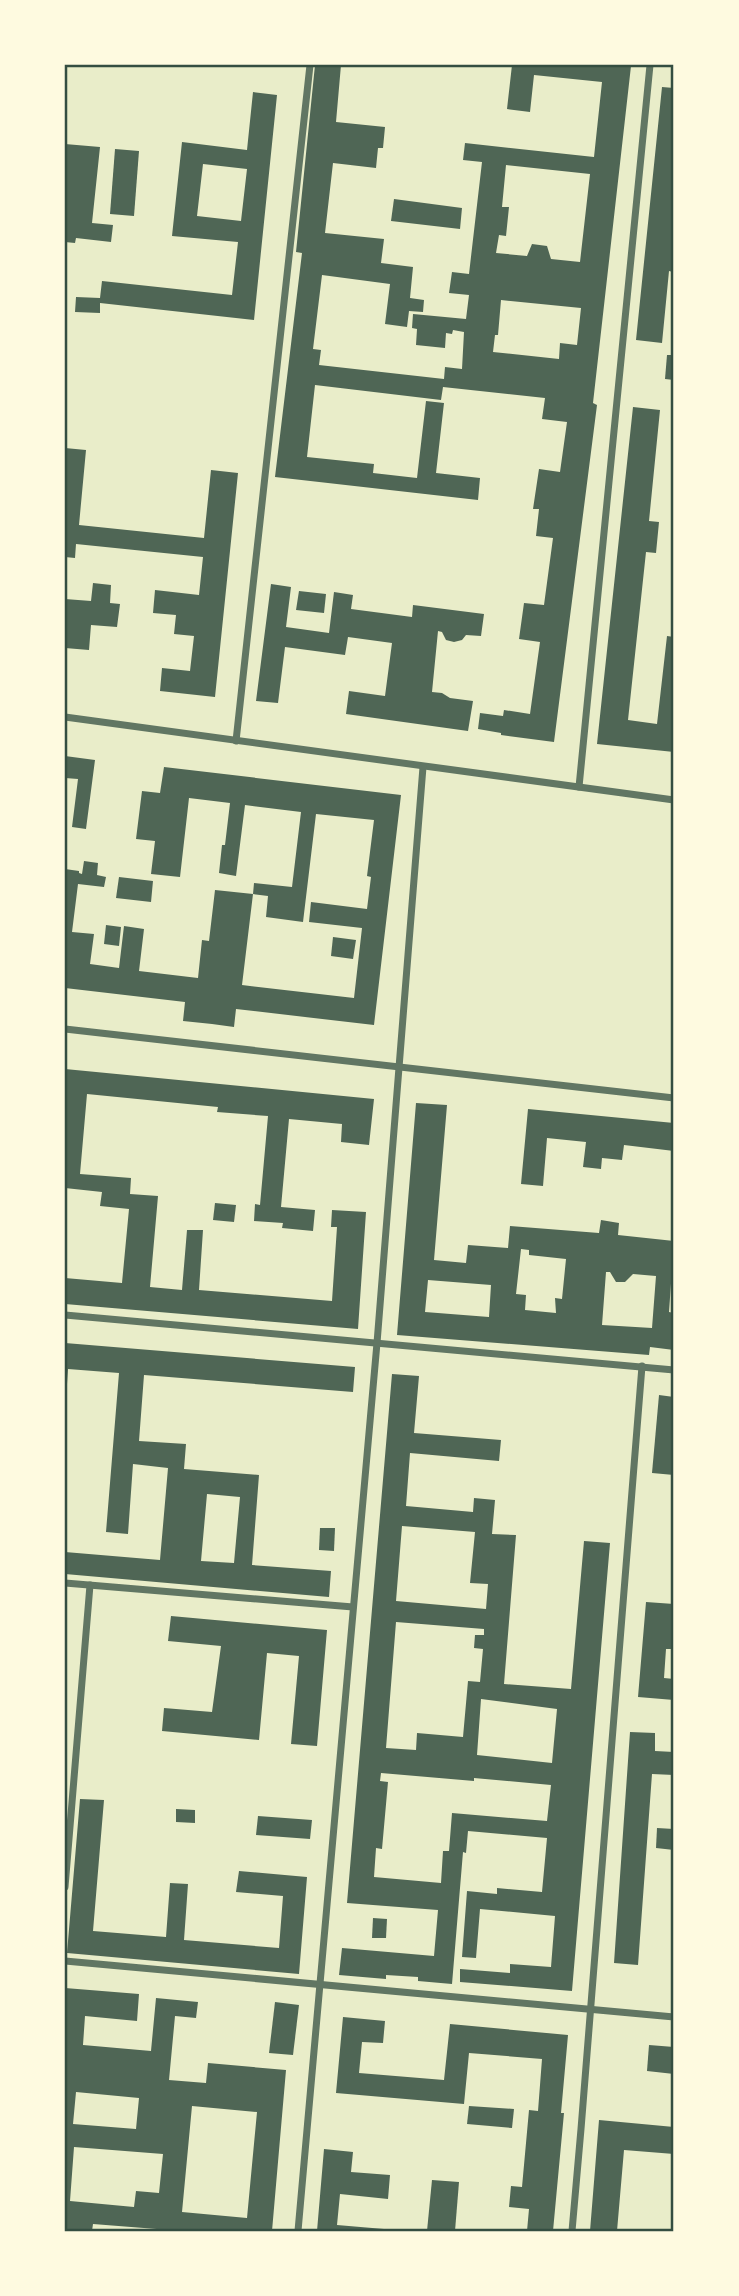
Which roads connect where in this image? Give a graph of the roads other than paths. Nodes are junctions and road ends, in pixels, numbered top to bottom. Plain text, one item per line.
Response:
1 (310, 65) edge
2 (650, 65) edge
3 (65, 717) edge
4 (236, 741) junction
5 (423, 767) junction
6 (579, 787) junction
7 (674, 800) edge
8 (65, 1029) edge
9 (399, 1067) junction
10 (674, 1098) edge
11 (65, 1315) edge
12 (377, 1343) junction
13 (642, 1366) junction
14 (674, 1370) edge
15 (65, 1583) edge
16 (90, 1586) junction
17 (353, 1607) junction
18 (65, 1888) edge
19 (65, 1961) edge
20 (320, 1984) junction
21 (591, 2009) junction
22 (674, 2017) edge
23 (298, 2231) edge
24 (572, 2231) edge

1 - 4 street
2 - 6 street
3 - 4 street
4 - 5 street
5 - 6 street
5 - 9 street
6 - 7 street
8 - 9 street
9 - 10 street
9 - 12 street
11 - 12 street
12 - 13 street
12 - 17 street
13 - 14 street
13 - 21 street
15 - 16 street
16 - 17 street
16 - 18 street
17 - 20 street
19 - 20 street
20 - 21 street
20 - 23 street
21 - 22 street
21 - 24 street

